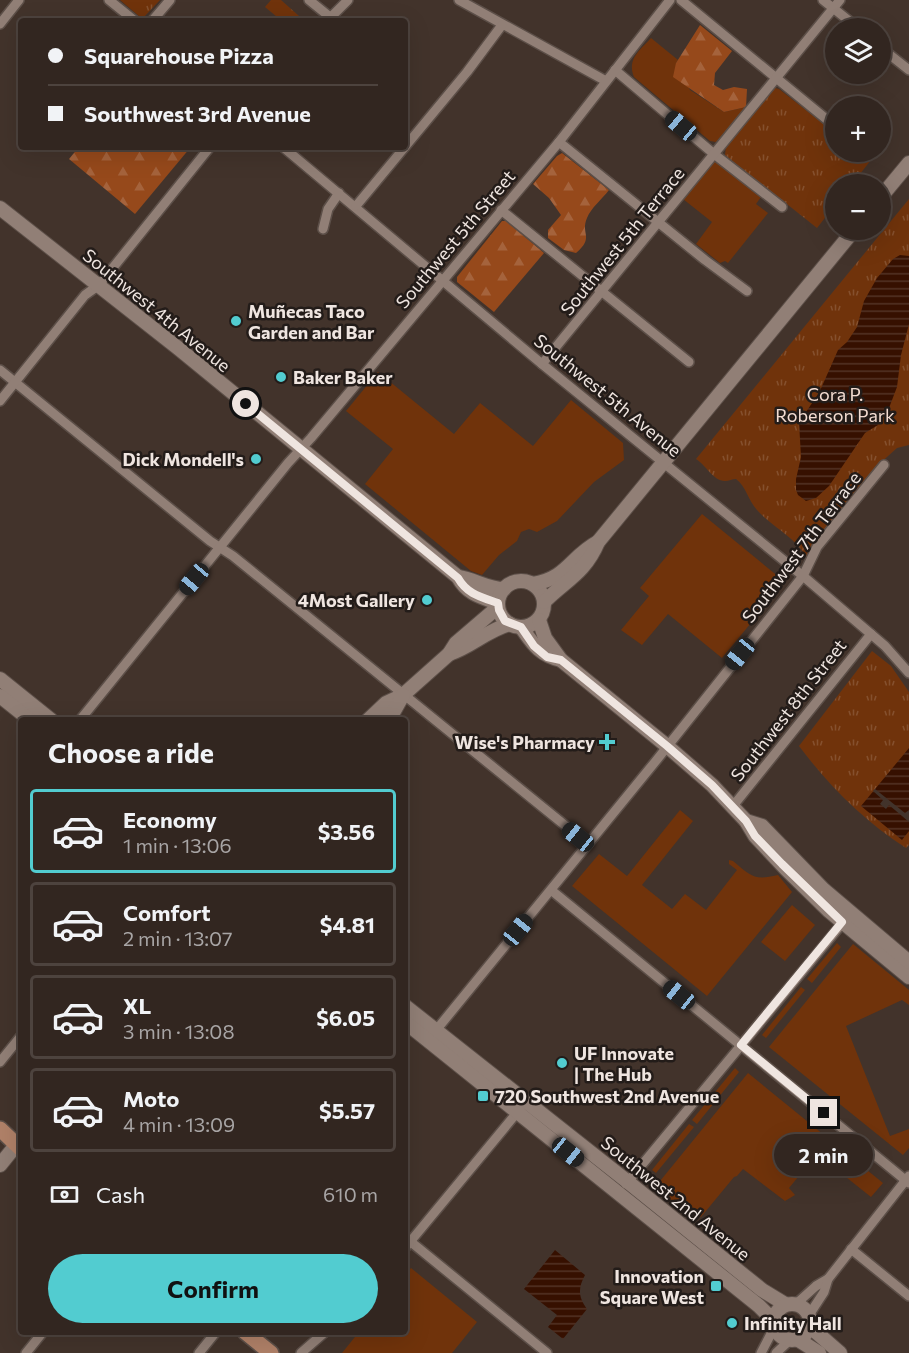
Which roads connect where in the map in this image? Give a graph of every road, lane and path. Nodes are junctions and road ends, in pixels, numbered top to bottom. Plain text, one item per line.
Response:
1 (20, 0) edge
2 (109, 0) edge
3 (170, 0) edge
4 (309, 0) edge
5 (348, 0) edge
6 (459, 0) edge
7 (670, 0) edge
8 (681, 0) edge
9 (823, 0) edge
10 (840, 0) edge
11 (833, 9) junction
12 (131, 18) edge
13 (155, 18) edge
14 (328, 18) edge
15 (330, 18) edge
16 (845, 18) edge
17 (0, 24) edge
18 (502, 24) junction
19 (891, 56) edge
20 (615, 70) junction
21 (909, 70) edge
22 (775, 79) junction
23 (606, 81) junction
24 (825, 118) edge
25 (559, 142) junction
26 (408, 144) edge
27 (208, 150) edge
28 (287, 150) edge
29 (403, 150) edge
30 (714, 154) junction
31 (909, 163) edge
32 (891, 185) edge
33 (339, 193) junction
34 (0, 207) edge
35 (356, 207) junction
36 (782, 207) dead end
37 (501, 210) junction
38 (659, 223) junction
39 (324, 229) dead end
40 (846, 240) edge
41 (443, 280) junction
42 (99, 285) junction
43 (747, 291) dead end
44 (602, 292) junction
45 (689, 362) dead end
46 (542, 364) junction
47 (0, 370) edge
48 (15, 383) junction
49 (0, 401) edge
50 (301, 449) junction
51 (664, 462) junction
52 (884, 465) dead end
53 (598, 542) junction
54 (220, 548) junction
55 (803, 576) junction
56 (458, 578) junction
57 (533, 584) junction
58 (504, 589) junction
59 (544, 602) junction
60 (498, 605) junction
61 (538, 620) junction
62 (515, 626) junction
63 (871, 634) junction
64 (449, 654) junction
65 (561, 660) junction
66 (909, 672) edge
67 (0, 679) edge
68 (403, 694) junction
69 (0, 696) edge
70 (26, 717) edge
71 (47, 717) edge
72 (82, 717) edge
73 (371, 717) edge
74 (387, 717) edge
75 (667, 746) junction
76 (733, 806) junction
77 (588, 844) junction
78 (551, 890) junction
79 (846, 918) junction
80 (909, 962) edge
81 (909, 978) edge
82 (408, 1009) edge
83 (408, 1024) edge
84 (432, 1036) junction
85 (18, 1040) edge
86 (741, 1045) junction
87 (0, 1062) edge
88 (522, 1107) junction
89 (0, 1129) edge
90 (18, 1143) edge
91 (18, 1145) edge
92 (0, 1165) edge
93 (908, 1180) edge
94 (624, 1187) junction
95 (408, 1245) edge
96 (851, 1249) junction
97 (828, 1279) junction
98 (909, 1296) edge
99 (791, 1304) junction
100 (809, 1319) junction
101 (774, 1324) junction
102 (41, 1335) edge
103 (214, 1335) edge
104 (249, 1335) edge
105 (322, 1335) edge
106 (793, 1340) junction
107 (26, 1353) edge
108 (199, 1353) edge
109 (270, 1353) edge
110 (302, 1353) edge
111 (547, 1353) edge
112 (761, 1353) edge
113 (776, 1353) edge
114 (819, 1353) edge
115 (840, 1353) edge

1 - 17 street
2 - 12 street
3 - 13 street
4 - 14 street
5 - 15 street
6 - 18 street
7 - 20 street, Southwest 5th Street
8 - 22 street
9 - 11 street
10 - 11 street, Southwest 5th Terrace
11 - 16 street
11 - 22 street, Southwest 5th Terrace
18 - 23 street
18 - 26 street
19 - 21 street
20 - 23 street, Southwest 5th Street
20 - 30 street
22 - 24 street
22 - 30 street, Southwest 5th Terrace
23 - 25 street, Southwest 5th Street
25 - 37 street, Southwest 5th Street
25 - 38 street
27 - 42 street
28 - 33 street, Southwest 5th Avenue
29 - 35 street
30 - 36 street
30 - 38 street, Southwest 5th Terrace
31 - 32 street
33 - 35 street, Southwest 5th Avenue
33 - 39 street
34 - 42 street, Southwest 4th Avenue
35 - 41 street, Southwest 5th Avenue
37 - 41 street, Southwest 5th Street
37 - 44 street
38 - 43 street
38 - 44 street, Southwest 5th Terrace
40 - 51 street
41 - 46 street, Southwest 5th Avenue
41 - 50 street, Southwest 5th Street
42 - 48 street
42 - 50 street, Southwest 4th Avenue
44 - 45 street
44 - 46 street, Southwest 5th Terrace
46 - 51 street, Southwest 5th Avenue
47 - 48 street
48 - 49 street
48 - 54 street
50 - 54 street, Southwest 5th Street
50 - 56 street, Southwest 4th Avenue
51 - 53 street
51 - 55 street, Southwest 5th Avenue
52 - 55 street, Southwest 7th Terrace
53 - 57 street
53 - 59 street
54 - 68 street
54 - 72 street, Southwest 5th Street
55 - 63 street, Southwest 5th Avenue
55 - 75 street, Southwest 7th Terrace
56 - 58 street, Southwest 4th Avenue
56 - 60 street, Southwest 4th Avenue
57 - 58 street
57 - 59 street
58 - 60 street
59 - 61 street
60 - 62 street
60 - 64 street
61 - 62 street
61 - 65 street
62 - 64 street
62 - 65 street
63 - 66 street, Southwest 5th Avenue
63 - 76 street, Southwest 8th Street
64 - 68 street
65 - 75 street
67 - 71 street
68 - 73 street
68 - 74 street
68 - 77 street
69 - 70 street
75 - 76 street
75 - 77 street, Southwest 7th Terrace
76 - 79 street
77 - 78 street, Southwest 7th Terrace
78 - 84 street, Southwest 7th Terrace
78 - 86 street
79 - 80 street
79 - 81 street
79 - 86 street
82 - 84 street, Southwest 2nd Avenue
83 - 84 street, Southwest 2nd Avenue
84 - 88 street, Southwest 2nd Avenue
85 - 87 street
86 - 93 street
86 - 94 street
88 - 94 street, Southwest 2nd Avenue
88 - 95 street
89 - 90 main road
91 - 92 street
93 - 96 street
94 - 99 street, Southwest 2nd Avenue
94 - 101 street, Southwest 2nd Avenue
95 - 111 street
96 - 97 street
96 - 98 street
97 - 99 street
97 - 100 street
99 - 100 street
99 - 101 street
100 - 106 street
100 - 115 street
101 - 106 street
101 - 112 street
102 - 107 street
103 - 108 street
104 - 109 main road
105 - 110 street
106 - 113 street
106 - 114 street

